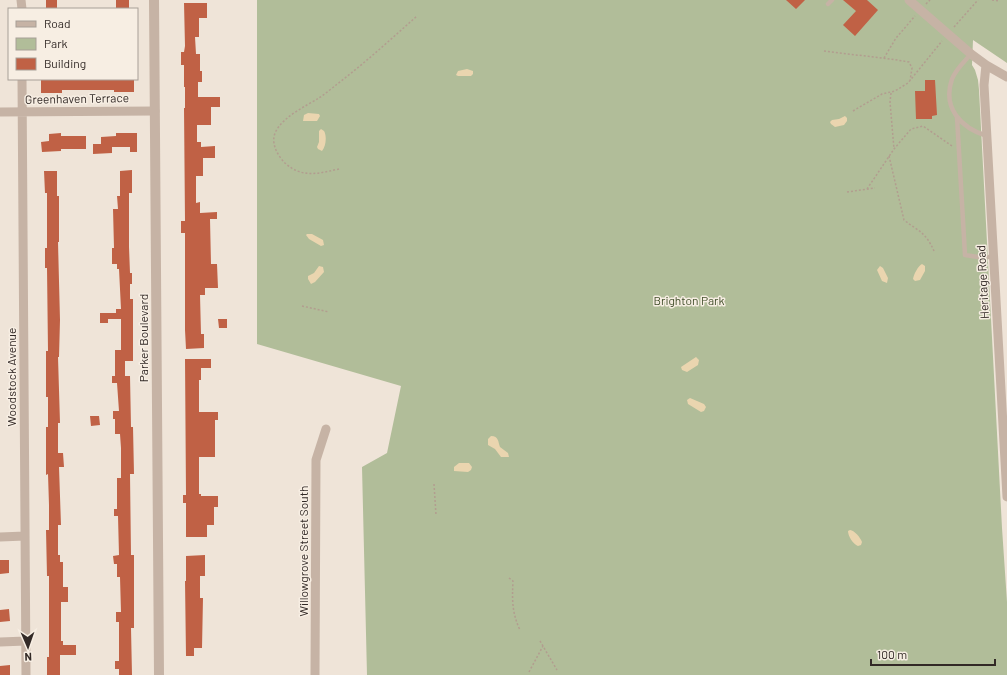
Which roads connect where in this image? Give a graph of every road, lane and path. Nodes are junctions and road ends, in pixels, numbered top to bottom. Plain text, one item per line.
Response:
1 (154, 0) edge
2 (832, 0) edge
3 (909, 0) edge
4 (930, 0) edge
5 (978, 0) edge
6 (992, 0) edge
7 (1000, 1) dead end
8 (828, 4) dead end
9 (926, 4) dead end
10 (417, 16) dead end
11 (915, 16) dead end
12 (953, 28) dead end
13 (943, 40) dead end
14 (824, 50) dead end
15 (971, 54) junction
16 (884, 58) junction
17 (986, 65) junction
18 (1007, 77) edge
19 (22, 80) edge
20 (910, 80) junction
21 (891, 93) junction
22 (155, 111) junction
23 (853, 111) dead end
24 (0, 112) edge
25 (22, 112) junction
26 (957, 117) junction
27 (987, 136) junction
28 (894, 149) junction
29 (959, 150) junction
30 (889, 156) junction
31 (340, 169) dead end
32 (875, 188) dead end
33 (867, 189) junction
34 (847, 192) dead end
35 (934, 251) dead end
36 (993, 257) junction
37 (302, 306) dead end
38 (329, 312) dead end
39 (326, 429) dead end
40 (434, 484) dead end
41 (1007, 497) edge
42 (436, 515) dead end
43 (0, 536) edge
44 (25, 536) junction
45 (510, 578) dead end
46 (520, 630) dead end
47 (26, 641) junction
48 (540, 641) dead end
49 (0, 642) edge
50 (543, 646) junction
51 (557, 670) dead end
52 (529, 672) dead end
53 (26, 675) edge
54 (158, 675) edge
55 (315, 675) edge

1 - 22 street, Parker Boulevard
2 - 8 lane
3 - 15 street
4 - 9 path
5 - 12 path
6 - 7 path
10 - 31 path
11 - 16 path
13 - 20 path
14 - 16 path
15 - 17 street
15 - 26 lane
16 - 20 path
17 - 18 street
17 - 27 street, Heritage Road
19 - 25 street, Woodstock Avenue
20 - 21 path
21 - 23 path
21 - 28 path
22 - 25 street, Greenhaven Terrace
22 - 54 street, Parker Boulevard
24 - 25 street, Greenhaven Terrace
25 - 44 street, Woodstock Avenue
26 - 27 lane
26 - 29 lane
27 - 36 street, Heritage Road
28 - 29 path
28 - 30 path
29 - 36 lane
30 - 33 path
30 - 35 path
32 - 33 path
33 - 34 path
36 - 41 street, Heritage Road
37 - 38 path
39 - 55 street, Willowgrove Street South
40 - 42 path
43 - 44 street
44 - 47 street, Woodstock Avenue
45 - 46 path
47 - 49 street
47 - 53 street, Woodstock Avenue
48 - 50 path
50 - 51 path
50 - 52 path

